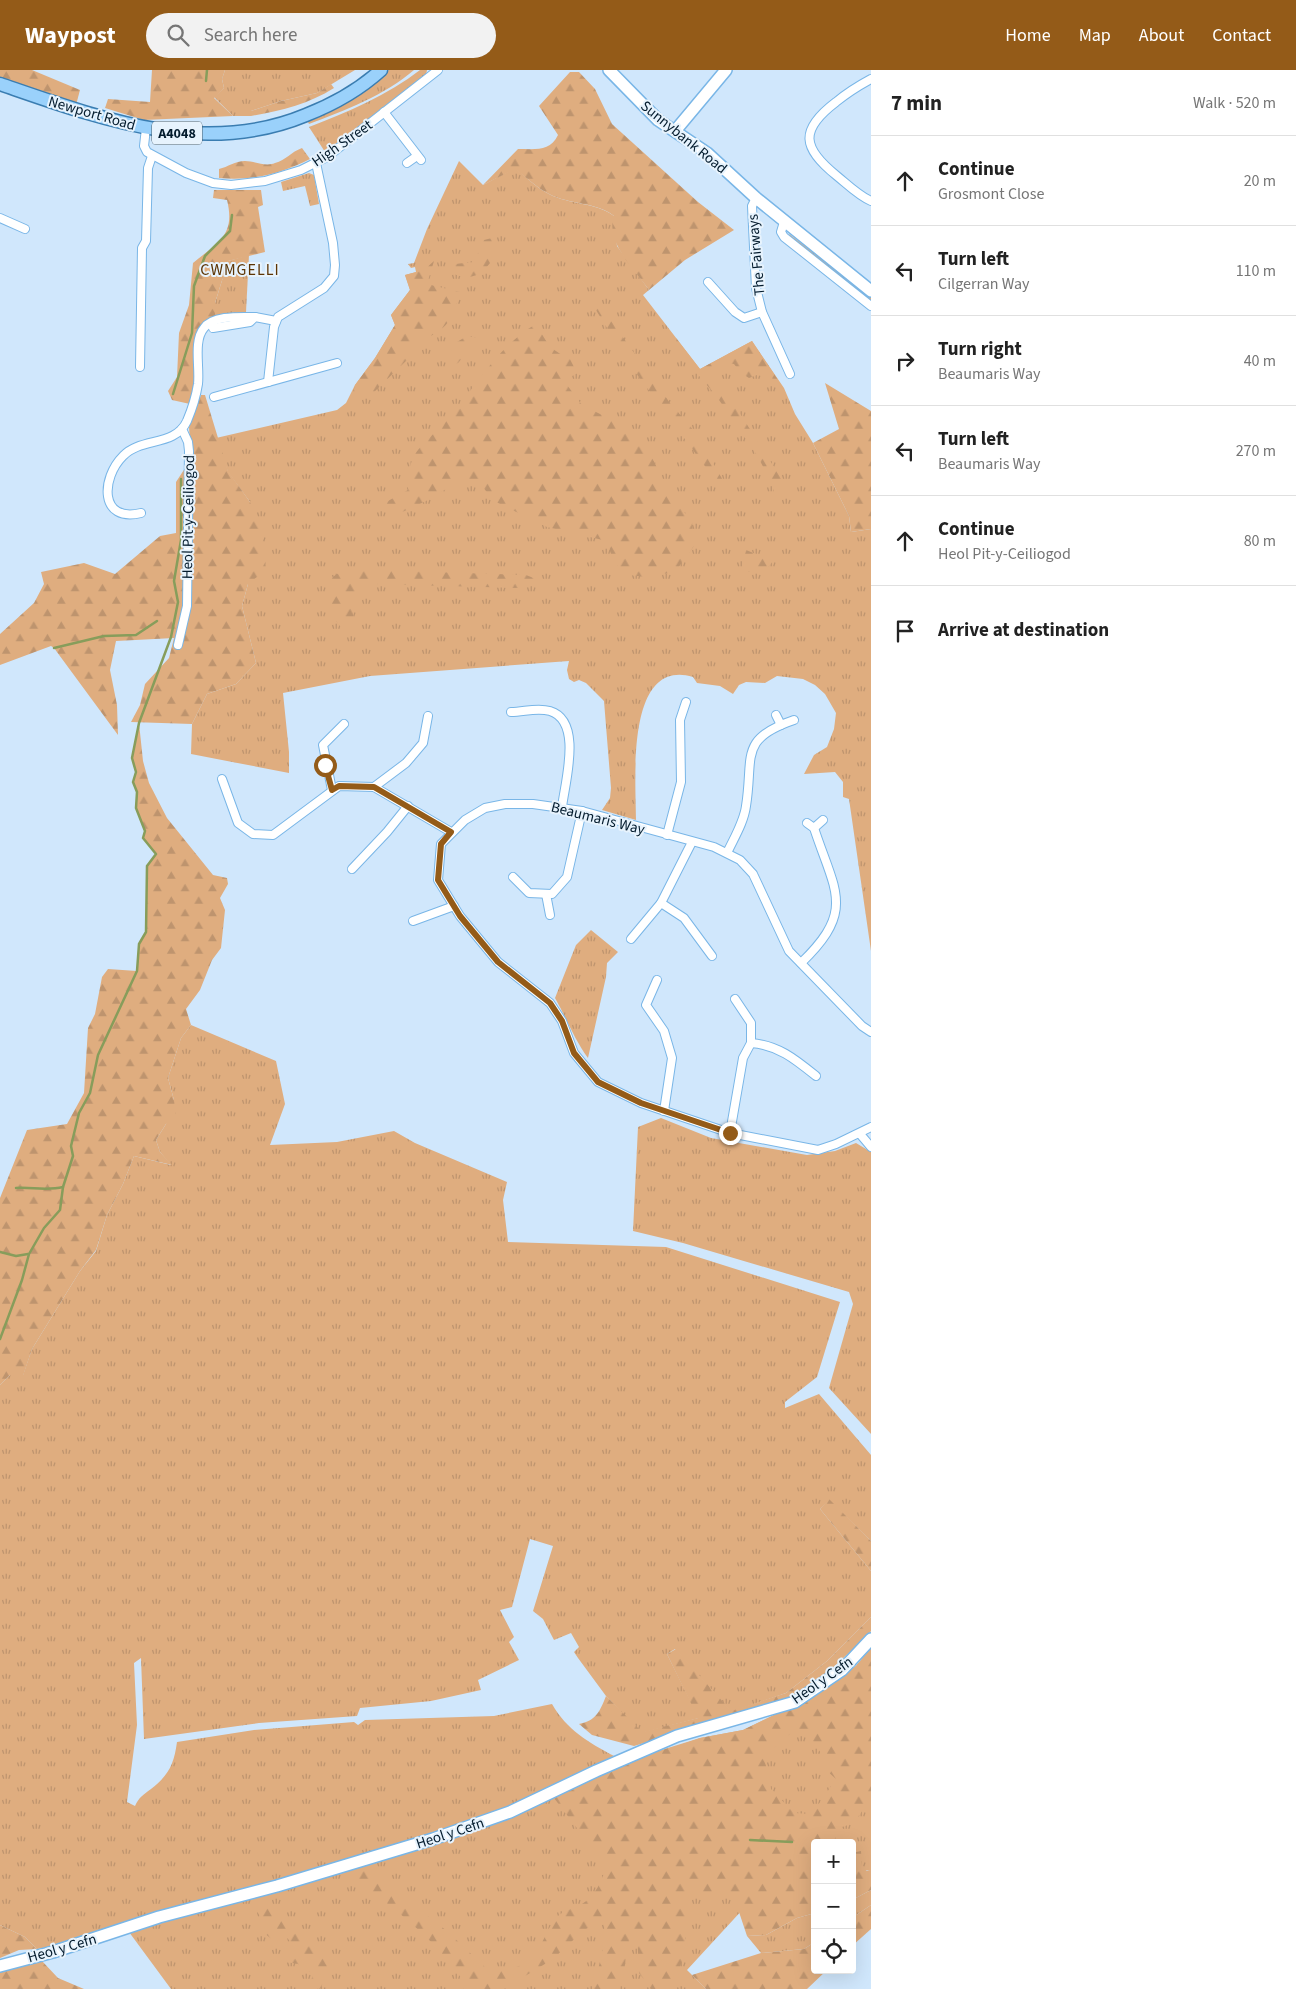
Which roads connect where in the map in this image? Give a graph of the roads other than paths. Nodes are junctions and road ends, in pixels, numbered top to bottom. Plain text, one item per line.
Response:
1 (380, 70) edge
2 (609, 70) edge
3 (726, 70) edge
4 (435, 71) edge
5 (871, 79) edge
6 (0, 84) edge
7 (384, 112) junction
8 (146, 128) junction
9 (675, 131) junction
10 (152, 156) junction
11 (316, 163) junction
12 (407, 163) dead end
13 (756, 198) junction
14 (871, 201) edge
15 (0, 218) edge
16 (784, 222) junction
17 (25, 229) dead end
18 (708, 282) dead end
19 (871, 291) edge
20 (871, 306) edge
21 (762, 312) junction
22 (255, 316) junction
23 (276, 321) junction
24 (213, 328) dead end
25 (337, 363) dead end
26 (140, 367) dead end
27 (790, 374) dead end
28 (268, 382) junction
29 (214, 397) dead end
30 (182, 429) junction
31 (141, 513) dead end
32 (178, 645) dead end
33 (686, 702) dead end
34 (511, 712) dead end
35 (776, 715) dead end
36 (428, 716) dead end
37 (794, 720) dead end
38 (344, 724) dead end
39 (781, 725) junction
40 (222, 779) dead end
41 (374, 787) junction
42 (332, 790) junction
43 (408, 806) junction
44 (562, 807) junction
45 (582, 812) junction
46 (822, 820) dead end
47 (451, 832) junction
48 (667, 835) junction
49 (692, 842) junction
50 (727, 853) junction
51 (352, 869) dead end
52 (513, 877) dead end
53 (546, 894) junction
54 (661, 903) junction
55 (454, 906) junction
56 (550, 915) dead end
57 (413, 921) dead end
58 (632, 940) dead end
59 (712, 956) dead end
60 (801, 963) junction
61 (657, 980) dead end
62 (735, 999) dead end
63 (871, 1032) edge
64 (751, 1043) junction
65 (808, 1069) junction
66 (816, 1076) dead end
67 (802, 1077) dead end
68 (664, 1111) junction
69 (871, 1127) edge
70 (730, 1133) junction
71 (860, 1134) junction
72 (871, 1147) edge
73 (871, 1639) edge
74 (0, 1966) edge

1 - 8 main road, Newport Road / A4048
2 - 9 street, Sunnybank Road
3 - 9 street
4 - 7 street, High Street
5 - 14 street
6 - 8 main road, Newport Road / A4048
7 - 11 street, High Street
7 - 12 street
8 - 10 street
9 - 13 street, Sunnybank Road
10 - 11 street, High Street
10 - 26 street
11 - 23 street
13 - 16 street, Sunnybank Road
13 - 21 street, The Fairways
15 - 17 street
16 - 19 street, Sunnybank Road
16 - 20 street
18 - 21 street, The Fairways
21 - 27 street, The Fairways
22 - 23 street
22 - 24 street
22 - 30 street
23 - 28 street
25 - 28 street
28 - 29 street
30 - 31 street
30 - 32 street, Heol Pit-y-Ceiliogod
33 - 48 street
34 - 44 street
35 - 39 street
36 - 41 street
37 - 39 street
38 - 42 street
39 - 50 street
40 - 42 street
41 - 42 street
41 - 43 street
43 - 47 street
43 - 51 street
44 - 45 street, Beaumaris Way
44 - 47 street, Beaumaris Way
45 - 48 street, Beaumaris Way
45 - 53 street
46 - 60 street
47 - 55 street, Beaumaris Way
48 - 49 street, Beaumaris Way
49 - 50 street, Beaumaris Way
49 - 54 street
50 - 60 street, Beaumaris Way
52 - 53 street
53 - 56 street
54 - 58 street
54 - 59 street
55 - 57 street
55 - 68 street, Beaumaris Way
60 - 63 street, Beaumaris Way
61 - 68 street
62 - 64 street
64 - 65 street
64 - 70 street
65 - 66 street
65 - 67 street
68 - 70 street
69 - 71 street
70 - 71 street
71 - 72 street
73 - 74 street, Heol y Cefn

